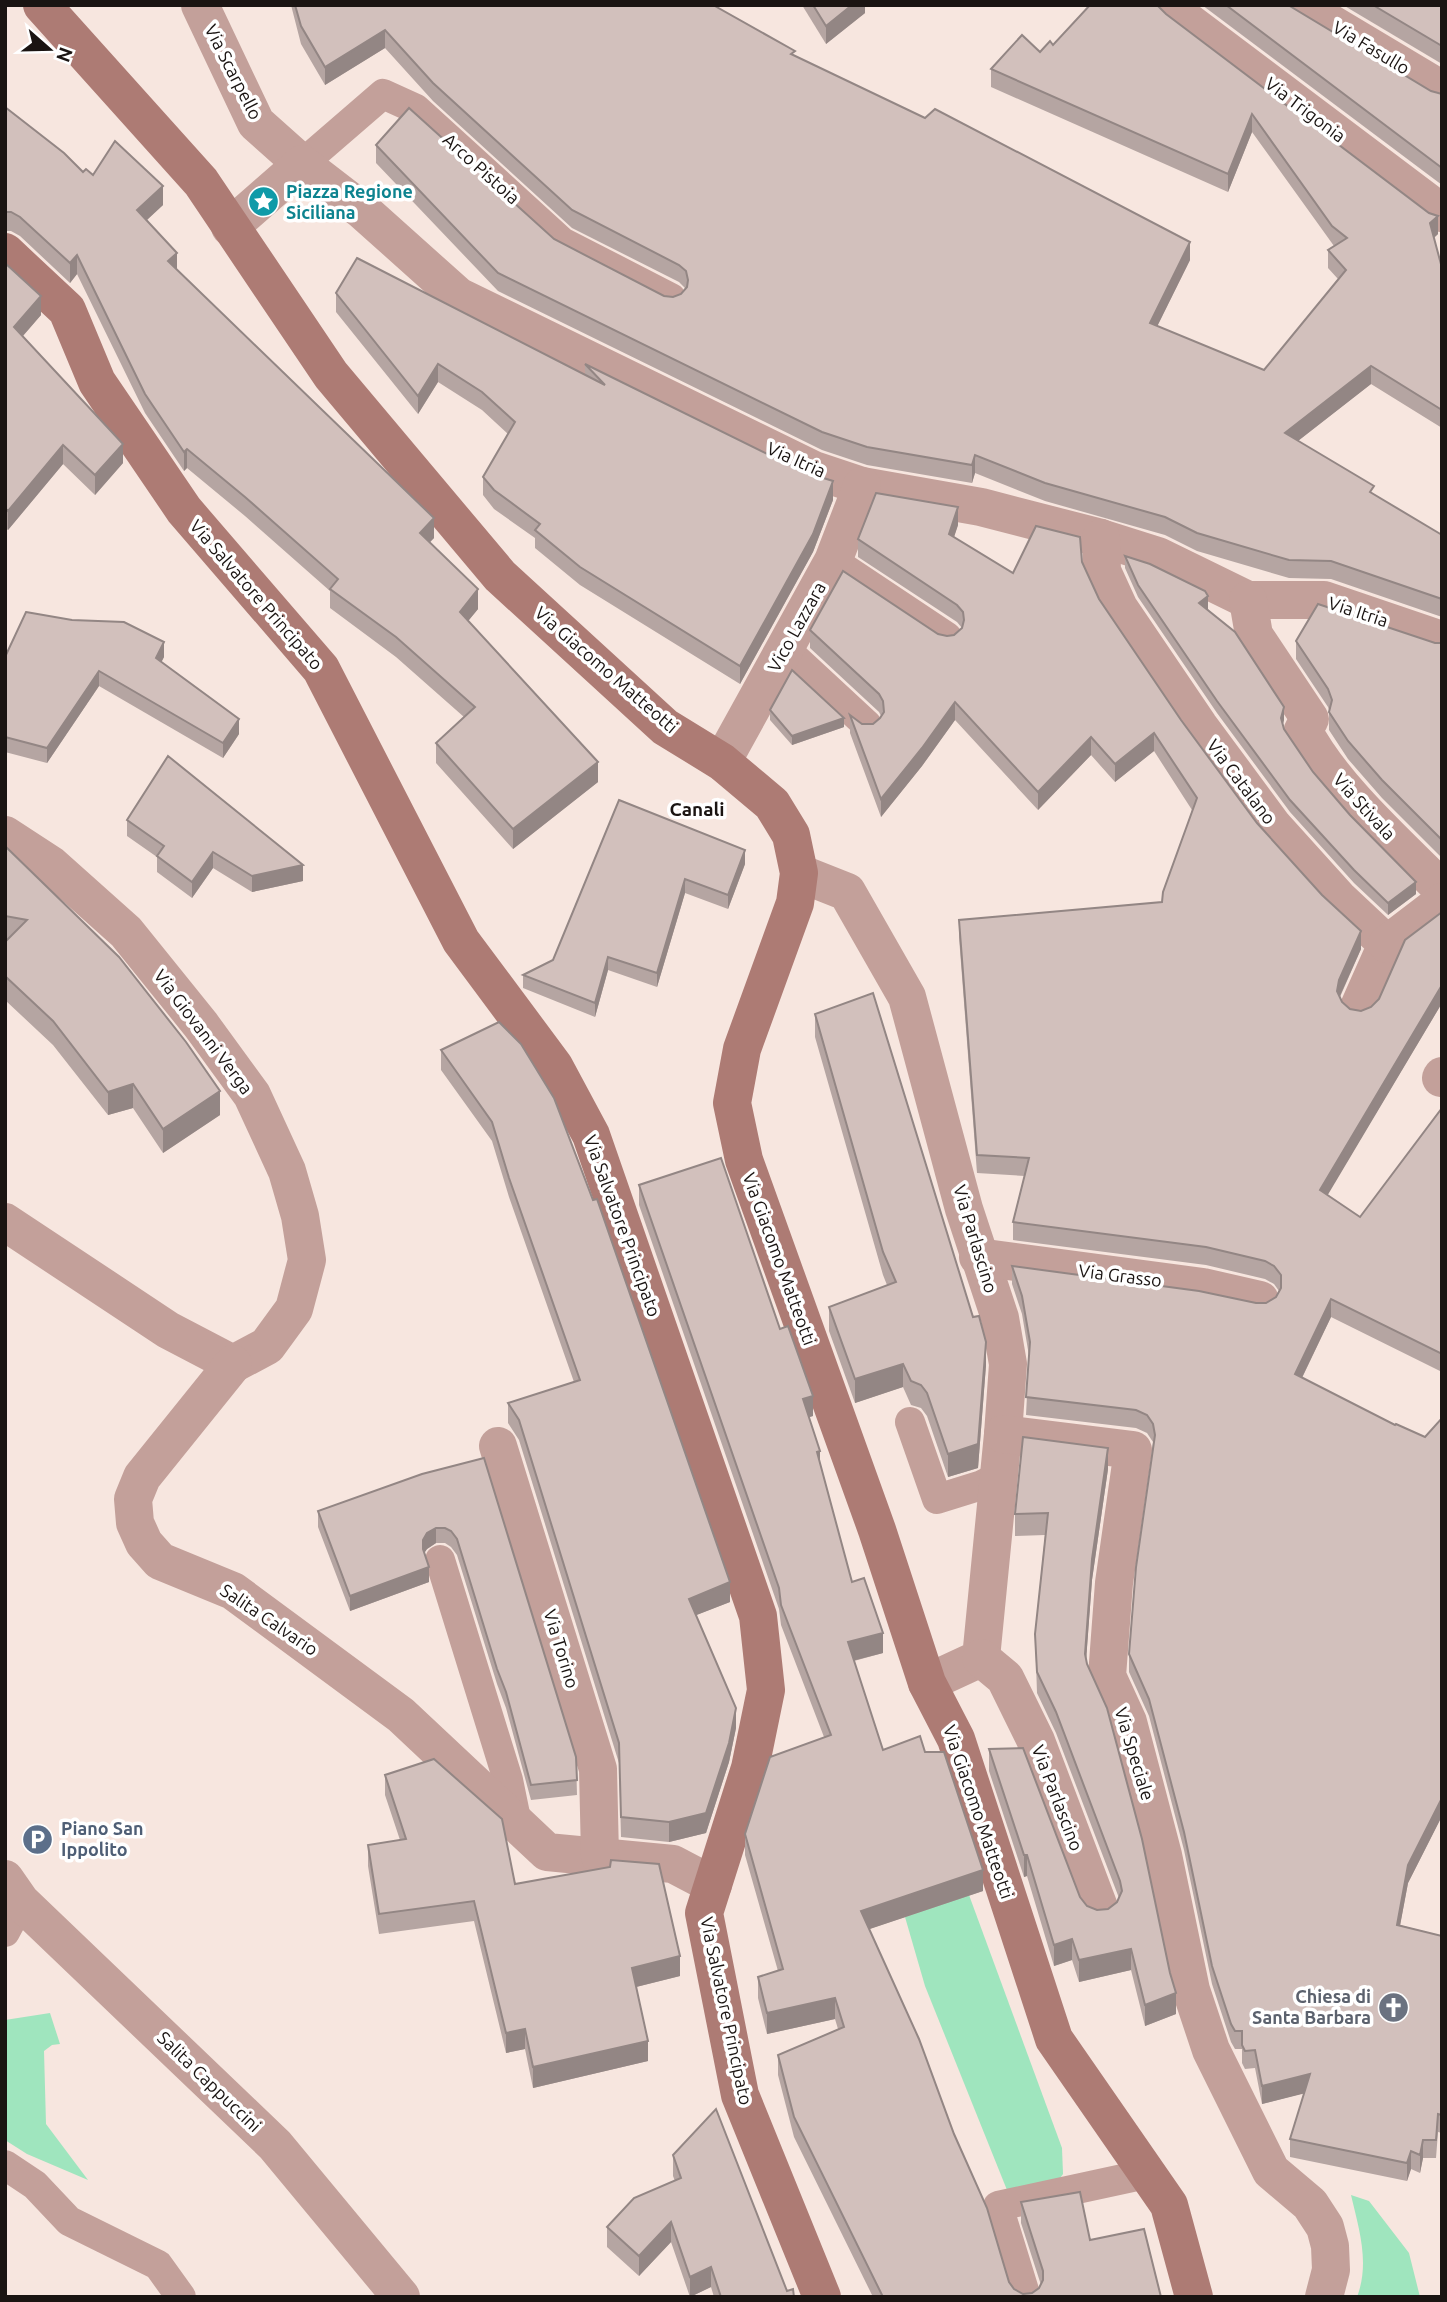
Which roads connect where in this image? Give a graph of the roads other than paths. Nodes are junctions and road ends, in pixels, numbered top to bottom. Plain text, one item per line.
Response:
1 (42, 5) edge
2 (200, 5) edge
3 (1170, 5) edge
4 (1300, 5) edge
5 (1442, 90) edge
6 (302, 164) junction
7 (1442, 213) edge
8 (230, 227) junction
9 (5, 252) edge
10 (671, 298) edge
11 (862, 486) junction
12 (1101, 538) junction
13 (833, 561) junction
14 (1248, 600) junction
15 (947, 637) edge
16 (1442, 640) edge
17 (785, 649) junction
18 (867, 725) edge
19 (722, 762) junction
20 (5, 835) edge
21 (799, 873) junction
22 (1442, 889) edge
23 (1442, 902) edge
24 (1387, 944) junction
25 (1359, 1007) dead end
26 (5, 1222) edge
27 (978, 1257) junction
28 (1260, 1300) edge
29 (233, 1364) junction
30 (909, 1422) dead end
31 (1003, 1434) junction
32 (498, 1446) dead end
33 (999, 1477) junction
34 (440, 1560) dead end
35 (981, 1658) junction
36 (927, 1683) junction
37 (517, 1825) junction
38 (600, 1856) junction
39 (713, 1885) junction
40 (11, 1904) edge
41 (1100, 1910) edge
42 (5, 2165) edge
43 (1146, 2174) junction
44 (181, 2297) edge
45 (401, 2297) edge
46 (822, 2297) edge
47 (1026, 2297) edge
48 (1194, 2297) edge
49 (1324, 2297) edge

1 - 8 main road
2 - 6 street, Via Scarpello
3 - 7 street, Via Trigonia
4 - 5 street, Via Fasullo
6 - 8 street
6 - 10 lane, Arco Pistoia
6 - 11 street, Via Itria
8 - 19 main road, Via Giacomo Matteotti
9 - 39 main road, Via Salvatore Principato
11 - 12 street, Via Itria
11 - 13 street, Vico Lazzara
12 - 14 street, Via Itria
12 - 24 street, Via Catalano
13 - 15 lane
13 - 17 street, Vico Lazzara
14 - 16 street, Via Itria
14 - 22 street, Via Stivala
17 - 18 lane
17 - 19 street, Vico Lazzara
19 - 21 main road, Via Giacomo Matteotti
20 - 29 street, Via Giovanni Verga
21 - 27 street, Via Parlascino
21 - 36 main road, Via Giacomo Matteotti
23 - 24 street
24 - 25 street
26 - 29 street
27 - 28 street, Via Grasso
27 - 31 street, Via Parlascino
29 - 37 street, Salita Calvario
30 - 33 lane
31 - 33 street, Via Parlascino
31 - 49 street, Via Speciale
32 - 38 street, Via Torino
33 - 35 street, Via Parlascino
34 - 37 lane
35 - 36 street
35 - 41 street, Via Parlascino
36 - 43 main road, Via Giacomo Matteotti
37 - 38 street, Salita Calvario
38 - 39 street, Salita Calvario
39 - 46 main road, Via Salvatore Principato
40 - 45 street, Salita Cappuccini
42 - 44 lane
43 - 47 lane
43 - 48 main road, Via Giacomo Matteotti

